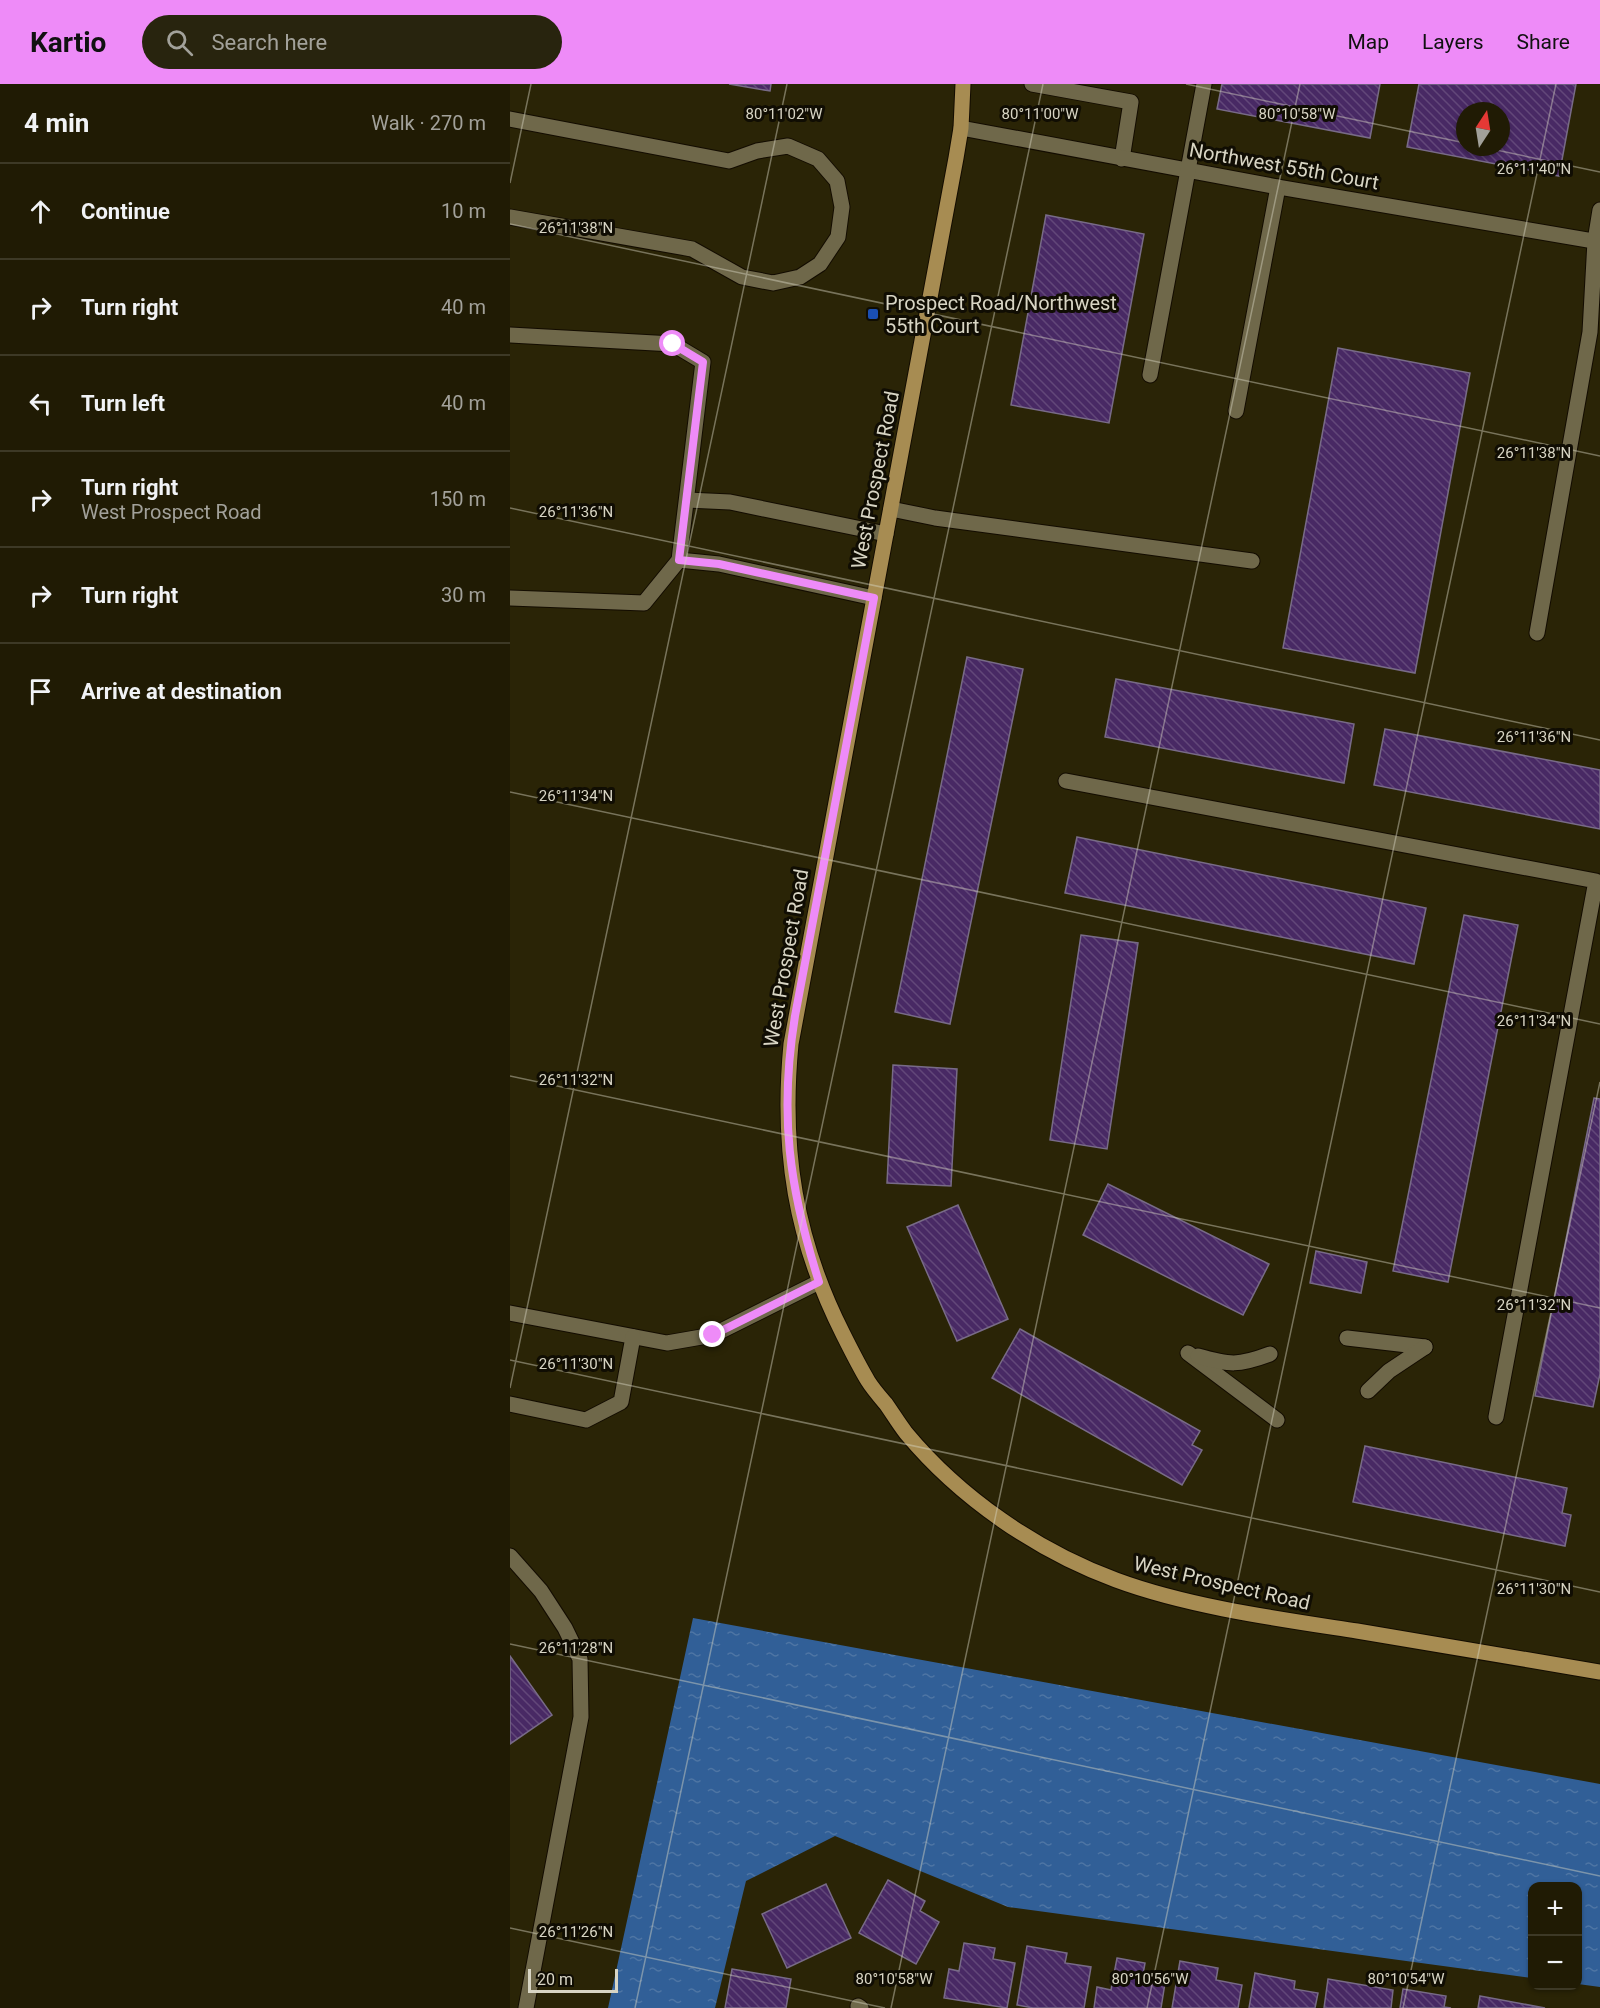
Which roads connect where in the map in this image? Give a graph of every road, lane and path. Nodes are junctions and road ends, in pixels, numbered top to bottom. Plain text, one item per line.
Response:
1 (963, 84) edge
2 (1032, 84) edge
3 (1204, 84) edge
4 (510, 119) edge
5 (961, 128) junction
6 (1122, 159) junction
7 (1189, 171) junction
8 (1278, 187) junction
9 (1600, 210) edge
10 (510, 217) edge
11 (1598, 241) edge
12 (1595, 333) edge
13 (510, 334) edge
14 (1150, 375) dead end
15 (1236, 411) dead end
16 (687, 500) junction
17 (891, 509) junction
18 (886, 534) junction
19 (679, 560) junction
20 (1252, 561) dead end
21 (510, 598) edge
22 (874, 598) junction
23 (1537, 633) dead end
24 (1066, 781) dead end
25 (819, 1282) junction
26 (510, 1313) edge
27 (633, 1337) junction
28 (1347, 1338) dead end
29 (1270, 1354) dead end
30 (1368, 1391) dead end
31 (510, 1404) edge
32 (1496, 1417) dead end
33 (1277, 1420) dead end
34 (510, 1556) edge
35 (1600, 1672) edge
36 (526, 2008) edge

1 - 5 main road, West Prospect Road
2 - 6 street
3 - 7 street
4 - 10 street
5 - 6 street, Northwest 55th Court
5 - 17 main road, West Prospect Road
6 - 7 street, Northwest 55th Court
7 - 8 street, Northwest 55th Court
7 - 14 street
8 - 11 street, Northwest 55th Court
8 - 15 street
9 - 11 street
11 - 12 street
12 - 23 street
13 - 16 street
16 - 18 street
16 - 19 street
17 - 18 main road, West Prospect Road
17 - 20 street
18 - 22 main road, West Prospect Road
19 - 21 street
19 - 22 street
22 - 25 main road, West Prospect Road
24 - 32 street
25 - 27 street
25 - 35 main road, West Prospect Road
26 - 27 street
27 - 31 street
28 - 30 street
29 - 33 street
34 - 36 street

